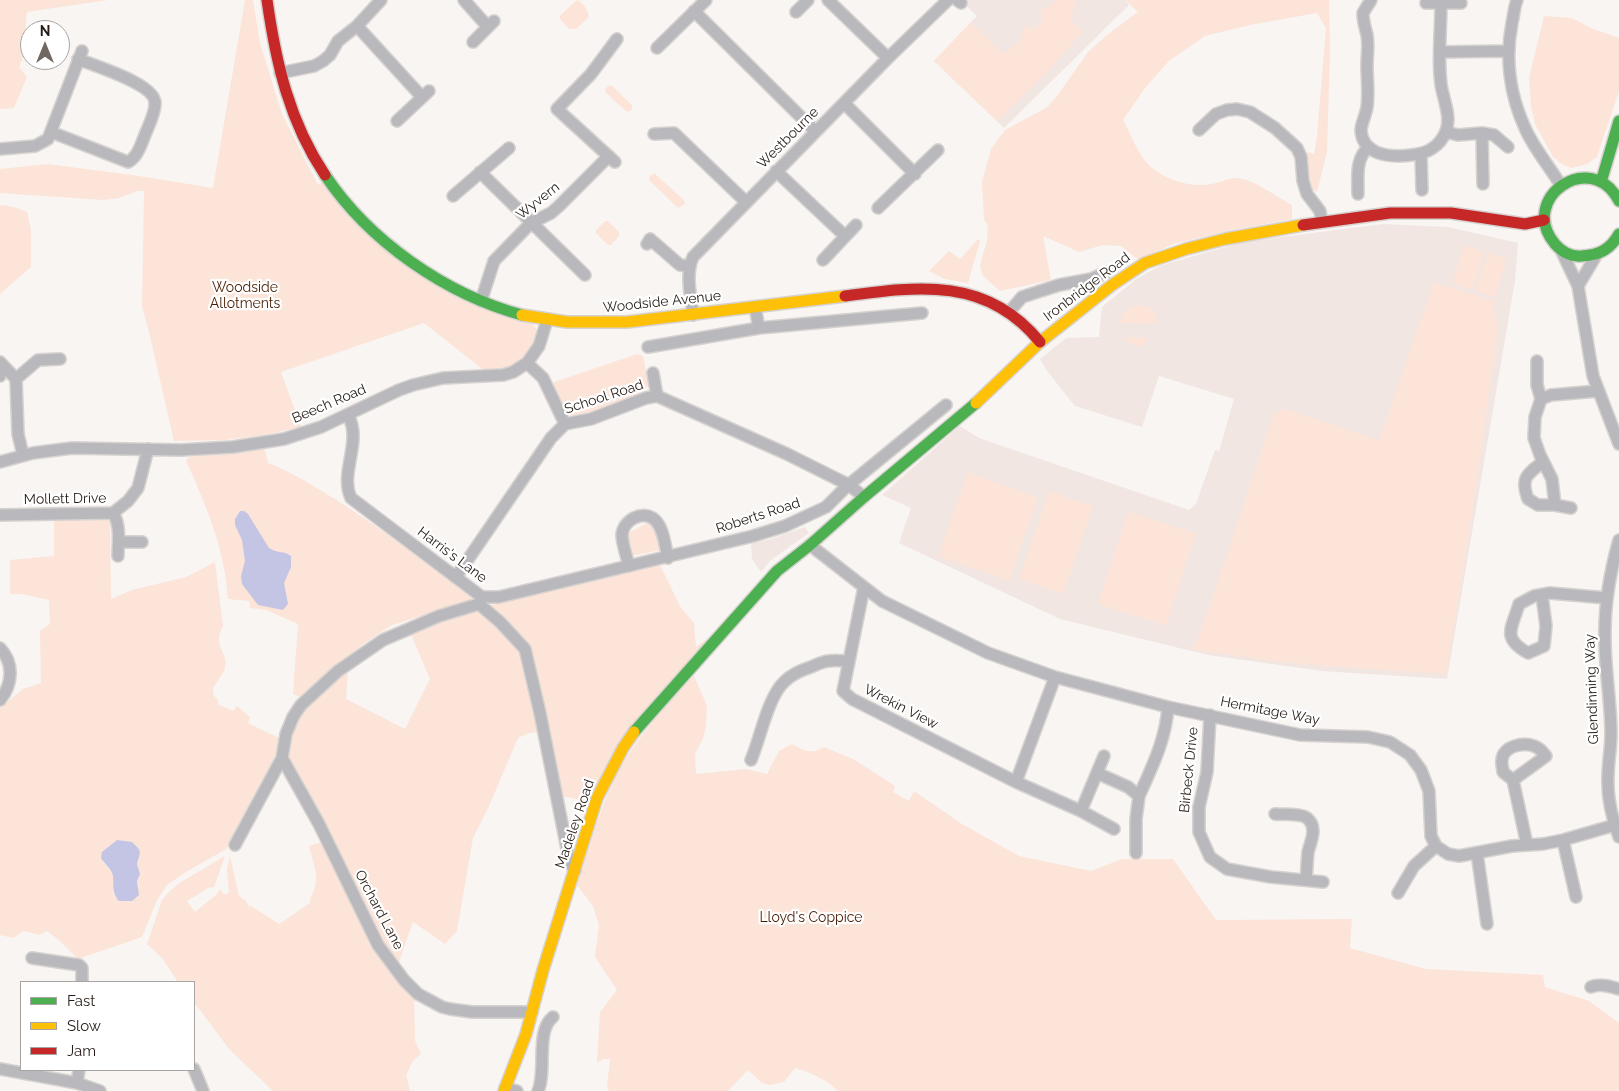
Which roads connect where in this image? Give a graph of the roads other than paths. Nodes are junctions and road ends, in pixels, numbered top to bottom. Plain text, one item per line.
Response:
1 (267, 0) edge
2 (381, 0) edge
3 (464, 0) edge
4 (706, 0) edge
5 (808, 0) edge
6 (828, 0) edge
7 (948, 0) edge
8 (1371, 0) edge
9 (1517, 0) edge
10 (1426, 3) dead end
11 (1441, 3) junction
12 (1461, 3) dead end
13 (694, 11) junction
14 (796, 12) dead end
15 (357, 26) junction
16 (617, 39) dead end
17 (473, 42) dead end
18 (657, 48) dead end
19 (1508, 51) junction
20 (1441, 52) junction
21 (888, 58) junction
22 (280, 73) junction
23 (844, 103) junction
24 (1619, 120) edge
25 (397, 121) dead end
26 (1199, 130) dead end
27 (51, 132) junction
28 (815, 132) junction
29 (1446, 132) junction
30 (1482, 133) junction
31 (654, 134) dead end
32 (1369, 147) junction
33 (1508, 147) dead end
34 (509, 148) dead end
35 (0, 149) edge
36 (938, 150) dead end
37 (1421, 154) junction
38 (776, 171) junction
39 (480, 172) junction
40 (915, 174) junction
41 (1601, 182) junction
42 (1483, 184) dead end
43 (1560, 184) junction
44 (1422, 190) dead end
45 (1358, 194) dead end
46 (453, 196) dead end
47 (1619, 201) edge
48 (746, 202) junction
49 (878, 208) dead end
50 (1544, 220) junction
51 (1322, 222) junction
52 (531, 223) junction
53 (856, 225) dead end
54 (1619, 234) edge
55 (845, 236) junction
56 (646, 244) dead end
57 (1562, 250) junction
58 (1597, 254) junction
59 (823, 260) dead end
60 (689, 266) junction
61 (1107, 272) dead end
62 (585, 275) dead end
63 (1578, 286) junction
64 (481, 301) junction
65 (755, 307) junction
66 (1010, 311) junction
67 (922, 313) dead end
68 (693, 315) junction
69 (546, 320) junction
70 (759, 328) junction
71 (1040, 342) junction
72 (648, 347) dead end
73 (60, 359) dead end
74 (1537, 361) dead end
75 (0, 362) edge
76 (527, 363) junction
77 (653, 373) dead end
78 (16, 379) junction
79 (1598, 391) junction
80 (657, 396) junction
81 (1541, 399) junction
82 (946, 405) dead end
83 (348, 415) junction
84 (565, 424) junction
85 (1619, 444) edge
86 (148, 449) junction
87 (23, 455) junction
88 (0, 462) edge
89 (1544, 462) junction
90 (849, 485) junction
91 (864, 496) junction
92 (1554, 505) junction
93 (1571, 508) dead end
94 (113, 513) junction
95 (0, 515) edge
96 (1619, 540) edge
97 (118, 542) junction
98 (142, 542) dead end
99 (810, 545) junction
100 (118, 556) dead end
101 (668, 558) junction
102 (629, 566) junction
103 (456, 578) junction
104 (864, 587) junction
105 (1542, 594) junction
106 (1607, 598) junction
107 (480, 600) junction
108 (0, 648) edge
109 (848, 661) junction
110 (1055, 677) junction
111 (0, 700) edge
112 (1168, 707) junction
113 (1210, 715) junction
114 (1615, 737) edge
115 (1104, 756) dead end
116 (282, 758) junction
117 (751, 760) dead end
118 (1097, 773) junction
119 (1513, 780) dead end
120 (1016, 782) junction
121 (1139, 796) junction
122 (1081, 811) junction
123 (1276, 814) dead end
124 (1615, 825) junction
125 (1114, 829) dead end
126 (1619, 837) edge
127 (1563, 840) junction
128 (235, 845) dead end
129 (1527, 845) junction
130 (1436, 846) junction
131 (1136, 853) dead end
132 (1476, 853) junction
133 (575, 870) junction
134 (1306, 880) junction
135 (1323, 882) dead end
136 (1398, 893) dead end
137 (1576, 896) dead end
138 (1487, 924) dead end
139 (32, 958) dead end
140 (82, 981) edge
141 (1591, 987) dead end
142 (1619, 989) edge
143 (532, 1012) junction
144 (553, 1017) dead end
145 (0, 1069) edge
146 (79, 1071) edge
147 (195, 1071) edge
148 (80, 1086) edge
149 (509, 1090) edge
150 (100, 1091) edge
151 (203, 1091) edge
152 (538, 1091) edge

1 - 22 main road, Woodside Avenue
2 - 15 street
3 - 17 street
4 - 13 street
5 - 14 street
6 - 21 street
7 - 21 street, Westbourne
8 - 32 street
9 - 19 street
10 - 11 street
11 - 12 street
11 - 20 street
13 - 18 street
13 - 28 street
15 - 22 street
15 - 25 street
16 - 52 street, Wyvern
19 - 20 street
19 - 43 street
20 - 29 street
21 - 23 street, Westbourne
22 - 64 main road, Woodside Avenue
23 - 28 street, Westbourne
23 - 40 street
24 - 41 main road
26 - 51 street
27 - 27 street
27 - 35 street
28 - 38 street, Westbourne
29 - 30 street
29 - 37 street
30 - 33 street
30 - 42 street
31 - 48 street
32 - 37 street
32 - 45 street
34 - 39 street
36 - 40 street
37 - 44 street
38 - 48 street, Westbourne
38 - 55 street
39 - 46 street
39 - 52 street
40 - 49 street
41 - 43 main road
41 - 47 main road
43 - 50 main road
48 - 60 street, Westbourne
50 - 51 main road, Ironbridge Road
50 - 57 main road
51 - 71 main road, Ironbridge Road
52 - 62 street
52 - 64 street, Wyvern
53 - 55 street
54 - 58 main road
55 - 59 street
56 - 60 street
57 - 58 main road
57 - 63 street
58 - 63 street
60 - 68 street
61 - 66 street
63 - 79 street
64 - 69 main road, Woodside Avenue
65 - 66 main road, Woodside Avenue
65 - 68 main road, Woodside Avenue
65 - 70 street
66 - 71 main road, Woodside Avenue
67 - 70 street
68 - 69 main road, Woodside Avenue
69 - 76 street
70 - 72 street
71 - 91 main road, Ironbridge Road
73 - 78 street
74 - 81 street
75 - 78 street
76 - 83 street, Beech Road
76 - 84 street
77 - 80 street
78 - 87 street
79 - 81 street
79 - 85 street
80 - 84 street, School Road
80 - 90 street, School Road
81 - 89 street
82 - 90 street
83 - 86 street, Beech Road
83 - 103 street, Harris's Lane
84 - 103 street, School Road
86 - 87 street, Beech Road
86 - 94 street, Mollett Drive
87 - 88 street, Beech Road
89 - 92 street
89 - 92 street
90 - 91 street, School Road
90 - 101 street, Roberts Road
91 - 99 main road, Ironbridge Road
92 - 93 street
94 - 95 street, Mollett Drive
94 - 97 street
96 - 106 street, Glendinning Way
97 - 98 street
97 - 100 street
99 - 104 street
99 - 133 main road, Madeley Road
101 - 102 street, Roberts Road
101 - 102 street
102 - 107 street, Roberts Road
103 - 107 street, Harris's Lane
104 - 109 street, Wrekin View
104 - 110 street
105 - 105 street
105 - 106 street
106 - 114 street, Glendinning Way
107 - 116 street
107 - 133 street, Harris's Lane
108 - 111 street
109 - 117 street
109 - 120 street, Wrekin View
110 - 112 street
110 - 120 street
112 - 113 street, Hermitage Way
112 - 121 street
113 - 130 street, Hermitage Way
113 - 134 street, Birbeck Drive
114 - 124 street, Glendinning Way
115 - 118 street
116 - 128 street
116 - 143 street, Orchard Lane
118 - 121 street
118 - 122 street
119 - 129 street
120 - 122 street, Wrekin View
121 - 131 street
122 - 125 street, Wrekin View
123 - 134 street
124 - 126 street, Glendinning Way
124 - 127 street
127 - 129 street
127 - 137 street
129 - 132 street
130 - 132 street
130 - 136 street
132 - 138 street
133 - 143 main road, Madeley Road
134 - 135 street, Birbeck Drive
139 - 140 street
141 - 142 street
143 - 149 main road, Madeley Road
144 - 152 street
145 - 148 street
146 - 148 street
147 - 151 street
148 - 150 street

